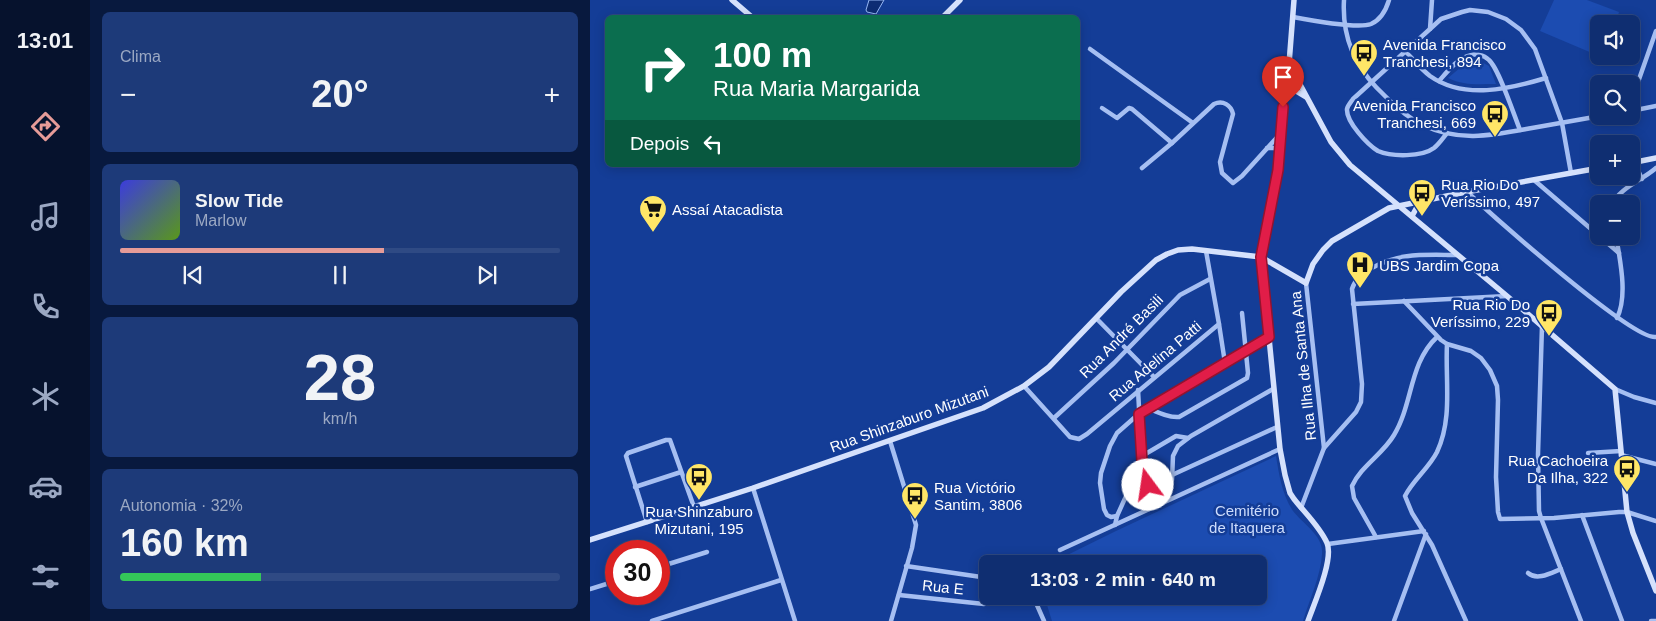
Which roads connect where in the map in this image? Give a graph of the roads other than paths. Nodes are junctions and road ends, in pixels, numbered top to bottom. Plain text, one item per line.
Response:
1 (732, 0) edge
2 (960, 0) edge
3 (1294, 0) edge
4 (1344, 0) edge
5 (1389, 0) edge
6 (1432, 0) edge
7 (750, 15) edge
8 (945, 15) edge
9 (1293, 17) junction
10 (1344, 24) junction
11 (1430, 29) junction
12 (1656, 31) edge
13 (1090, 49) dead end
14 (1405, 52) junction
15 (1289, 64) junction
16 (1640, 76) edge
17 (1546, 78) junction
18 (1439, 81) junction
19 (1372, 82) junction
20 (1504, 89) junction
21 (1284, 90) junction
22 (1307, 98) junction
23 (1656, 106) edge
24 (1102, 108) dead end
25 (1640, 109) edge
26 (1590, 118) edge
27 (1193, 123) junction
28 (1562, 123) junction
29 (1520, 130) junction
30 (1281, 133) junction
31 (1447, 133) junction
32 (1172, 143) junction
33 (1267, 148) junction
34 (1280, 150) junction
35 (1656, 158) edge
36 (1640, 161) edge
37 (1142, 168) dead end
38 (1656, 168) edge
39 (1590, 170) edge
40 (1570, 173) junction
41 (1640, 176) edge
42 (1534, 180) junction
43 (1642, 180) junction
44 (1466, 192) junction
45 (1618, 195) edge
46 (1421, 200) junction
47 (1399, 205) junction
48 (1412, 216) junction
49 (1618, 245) edge
50 (1206, 251) junction
51 (1619, 253) junction
52 (1458, 254) junction
53 (1261, 257) junction
54 (1210, 279) junction
55 (1306, 283) junction
56 (1507, 296) junction
57 (1404, 301) junction
58 (1353, 304) junction
59 (1242, 313) dead end
60 (1096, 318) junction
61 (1617, 318) junction
62 (1219, 324) junction
63 (1542, 326) junction
64 (1269, 337) junction
65 (1437, 337) junction
66 (1656, 337) edge
67 (1448, 344) junction
68 (1128, 350) junction
69 (1247, 351) junction
70 (1225, 363) junction
71 (1154, 377) junction
72 (1024, 386) junction
73 (1273, 389) junction
74 (1615, 389) junction
75 (1138, 390) junction
76 (1656, 403) edge
77 (1148, 408) junction
78 (1139, 414) junction
79 (1054, 418) junction
80 (1277, 427) junction
81 (1188, 438) junction
82 (890, 441) junction
83 (1324, 448) junction
84 (1280, 449) junction
85 (1588, 453) dead end
86 (1621, 453) junction
87 (1142, 459) junction
88 (1656, 464) edge
89 (681, 472) junction
90 (1172, 475) junction
91 (635, 486) junction
92 (753, 488) junction
93 (1166, 502) junction
94 (1160, 504) junction
95 (694, 507) junction
96 (1301, 508) junction
97 (1627, 512) junction
98 (1582, 516) junction
99 (1114, 517) junction
100 (1541, 518) junction
101 (1656, 521) edge
102 (647, 522) junction
103 (1115, 525) junction
104 (1425, 532) junction
105 (1376, 537) junction
106 (590, 540) edge
107 (1328, 544) junction
108 (1060, 550) dead end
109 (707, 552) dead end
110 (670, 564) edge
111 (906, 566) junction
112 (1561, 569) junction
113 (1528, 573) dead end
114 (979, 577) edge
115 (781, 580) junction
116 (605, 584) edge
117 (590, 589) edge
118 (1656, 591) edge
119 (899, 595) junction
120 (979, 603) edge
121 (1037, 605) edge
122 (893, 620) edge
123 (652, 621) edge
124 (795, 621) edge
125 (1044, 621) edge
126 (1308, 621) edge
127 (1394, 621) edge
128 (1466, 621) edge
129 (1581, 621) edge
130 (1622, 621) edge
131 (1652, 621) edge
132 (1656, 621) edge

1 - 7 street
2 - 8 street
3 - 9 street
4 - 10 street
5 - 10 street
6 - 11 street
9 - 10 street
9 - 15 street
10 - 19 street
11 - 14 street
11 - 17 street
12 - 16 street
13 - 27 street
14 - 18 street
14 - 19 street
15 - 21 street
15 - 22 street
17 - 20 street
17 - 28 street
18 - 20 street
18 - 20 street
19 - 31 street
19 - 31 street
20 - 29 street
21 - 22 street
21 - 30 street
22 - 47 street
23 - 25 street
24 - 32 street
26 - 28 street
27 - 32 street
27 - 33 street
28 - 29 street
28 - 40 street
29 - 31 street
30 - 33 street
30 - 34 street
32 - 37 street
33 - 34 street
34 - 53 street
35 - 36 street
38 - 43 street
39 - 40 street, Rua Ilha de Santa Ana
40 - 42 street, Rua Ilha de Santa Ana
41 - 43 street
42 - 44 street, Rua Ilha de Santa Ana
42 - 51 street
43 - 45 street
44 - 46 street, Rua Ilha de Santa Ana
44 - 61 street
46 - 47 street, Rua Ilha de Santa Ana
46 - 48 street
47 - 48 street
47 - 55 street, Rua Ilha de Santa Ana
48 - 52 street
49 - 51 street
50 - 53 street, Rua Shinzaburo Mizutani
50 - 54 street, Rua Adelina Patti
50 - 60 street, Rua Shinzaburo Mizutani
51 - 61 street
52 - 56 street
52 - 58 street
53 - 55 street, Rua Shinzaburo Mizutani
53 - 64 street
54 - 62 street, Rua Adelina Patti
54 - 68 street, Rua André Basili
55 - 83 street, Rua Ilha de Santa Ana
56 - 57 street
56 - 63 street
57 - 58 street
57 - 65 street
58 - 83 street
59 - 69 street
60 - 68 street
60 - 72 street, Rua Shinzaburo Mizutani
61 - 66 street
62 - 70 street
62 - 71 street, Rua Adelina Patti
63 - 74 street
63 - 100 street
64 - 69 street
64 - 73 street
65 - 67 street
65 - 105 street
67 - 100 street
67 - 104 street
68 - 71 street
68 - 79 street, Rua André Basili
69 - 70 street
69 - 77 street
70 - 77 street
71 - 75 street, Rua Adelina Patti
72 - 79 street
72 - 82 street, Rua Shinzaburo Mizutani
73 - 80 street
73 - 81 street
74 - 76 street
74 - 86 street
75 - 78 street
75 - 79 street, Rua Adelina Patti
77 - 78 street
78 - 87 street
78 - 99 street
80 - 84 street
80 - 90 street
81 - 87 street
81 - 90 street
82 - 92 street, Rua Shinzaburo Mizutani
82 - 111 street
83 - 96 street, Rua Ilha de Santa Ana
84 - 93 street
84 - 96 street
85 - 86 street
86 - 88 street
86 - 97 street
87 - 94 street
87 - 99 street
89 - 91 street
89 - 91 street
89 - 95 street
90 - 93 street
91 - 102 street
92 - 95 street, Rua Shinzaburo Mizutani
92 - 115 street
93 - 94 street
94 - 103 street
95 - 102 street, Rua Shinzaburo Mizutani
96 - 107 street
97 - 98 street
97 - 101 street
97 - 118 street
98 - 100 street
98 - 130 street
99 - 103 street
100 - 112 street
102 - 106 street, Rua Shinzaburo Mizutani
103 - 108 street
104 - 105 street
104 - 127 street
104 - 128 street
105 - 107 street
107 - 126 street
109 - 110 street
111 - 114 street
111 - 119 street
112 - 113 street
112 - 129 street
115 - 123 street
115 - 124 street
116 - 117 street
119 - 120 street, Rua E
119 - 122 street
121 - 125 street
131 - 132 street

